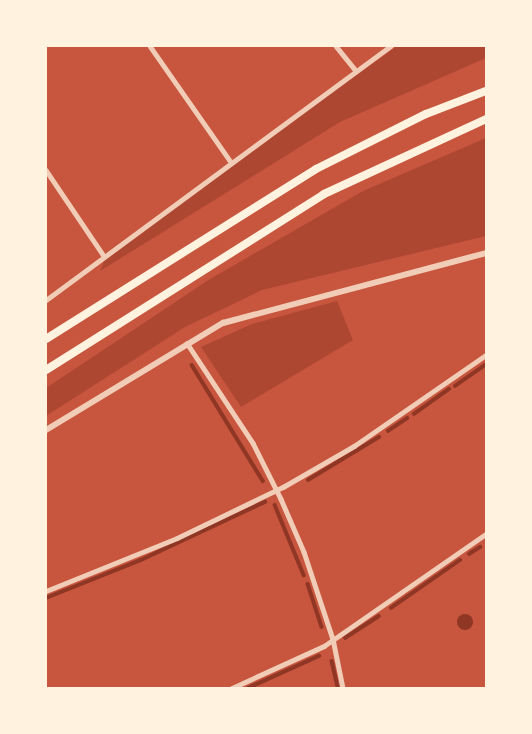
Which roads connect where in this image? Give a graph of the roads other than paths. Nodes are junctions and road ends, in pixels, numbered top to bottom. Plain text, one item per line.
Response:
1 (150, 46) edge
2 (336, 46) edge
3 (390, 46) edge
4 (356, 71) junction
5 (486, 91) edge
6 (486, 119) edge
7 (231, 162) junction
8 (46, 170) edge
9 (486, 253) edge
10 (104, 256) junction
11 (46, 300) edge
12 (46, 339) edge
13 (187, 343) junction
14 (486, 355) edge
15 (46, 370) edge
16 (46, 430) edge
17 (277, 490) junction
18 (486, 534) edge
19 (46, 591) edge
20 (333, 639) junction
21 (232, 688) edge
22 (344, 688) edge

1 - 7 street
2 - 4 street
3 - 4 street
4 - 7 street
5 - 12 highway
6 - 15 highway
7 - 10 street
8 - 10 street
9 - 13 street
10 - 11 street
13 - 16 street
13 - 17 street
14 - 17 street
17 - 19 street
17 - 20 street
18 - 20 street
20 - 21 street
20 - 22 street

